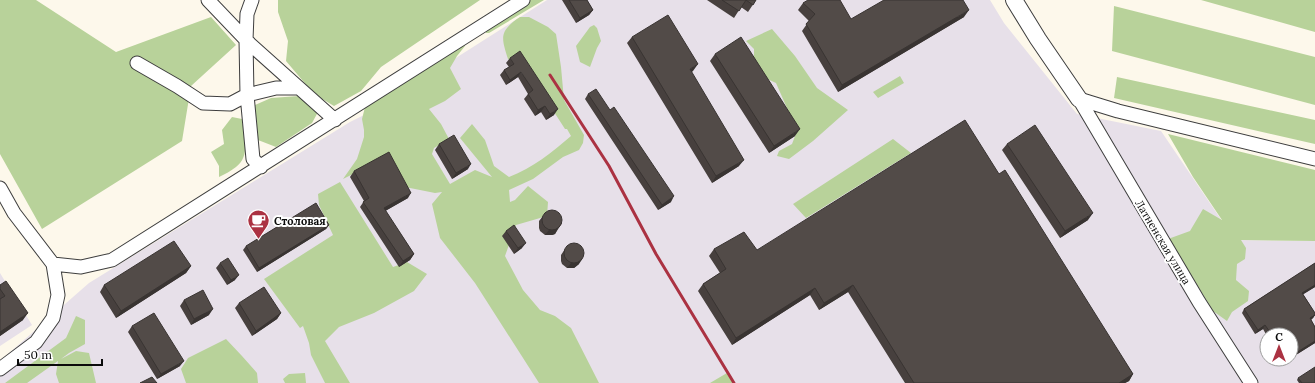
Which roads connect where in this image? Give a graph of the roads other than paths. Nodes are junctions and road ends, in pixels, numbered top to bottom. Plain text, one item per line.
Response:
1 (208, 0) edge
2 (252, 0) edge
3 (523, 0) edge
4 (1014, 0) edge
5 (246, 40) junction
6 (137, 63) dead end
7 (299, 88) junction
8 (247, 95) junction
9 (1079, 99) junction
10 (335, 120) junction
11 (1315, 159) edge
12 (260, 167) junction
13 (0, 188) edge
14 (53, 264) junction
15 (0, 369) edge
16 (1251, 383) edge

1 - 5 street
2 - 5 street
3 - 10 street
4 - 9 street, Латненская улица
5 - 7 street
5 - 8 street
6 - 8 street
7 - 8 street
7 - 10 street
8 - 12 street
9 - 11 street
9 - 16 street, Латненская улица
10 - 12 street
12 - 14 street
13 - 14 street
14 - 15 street

